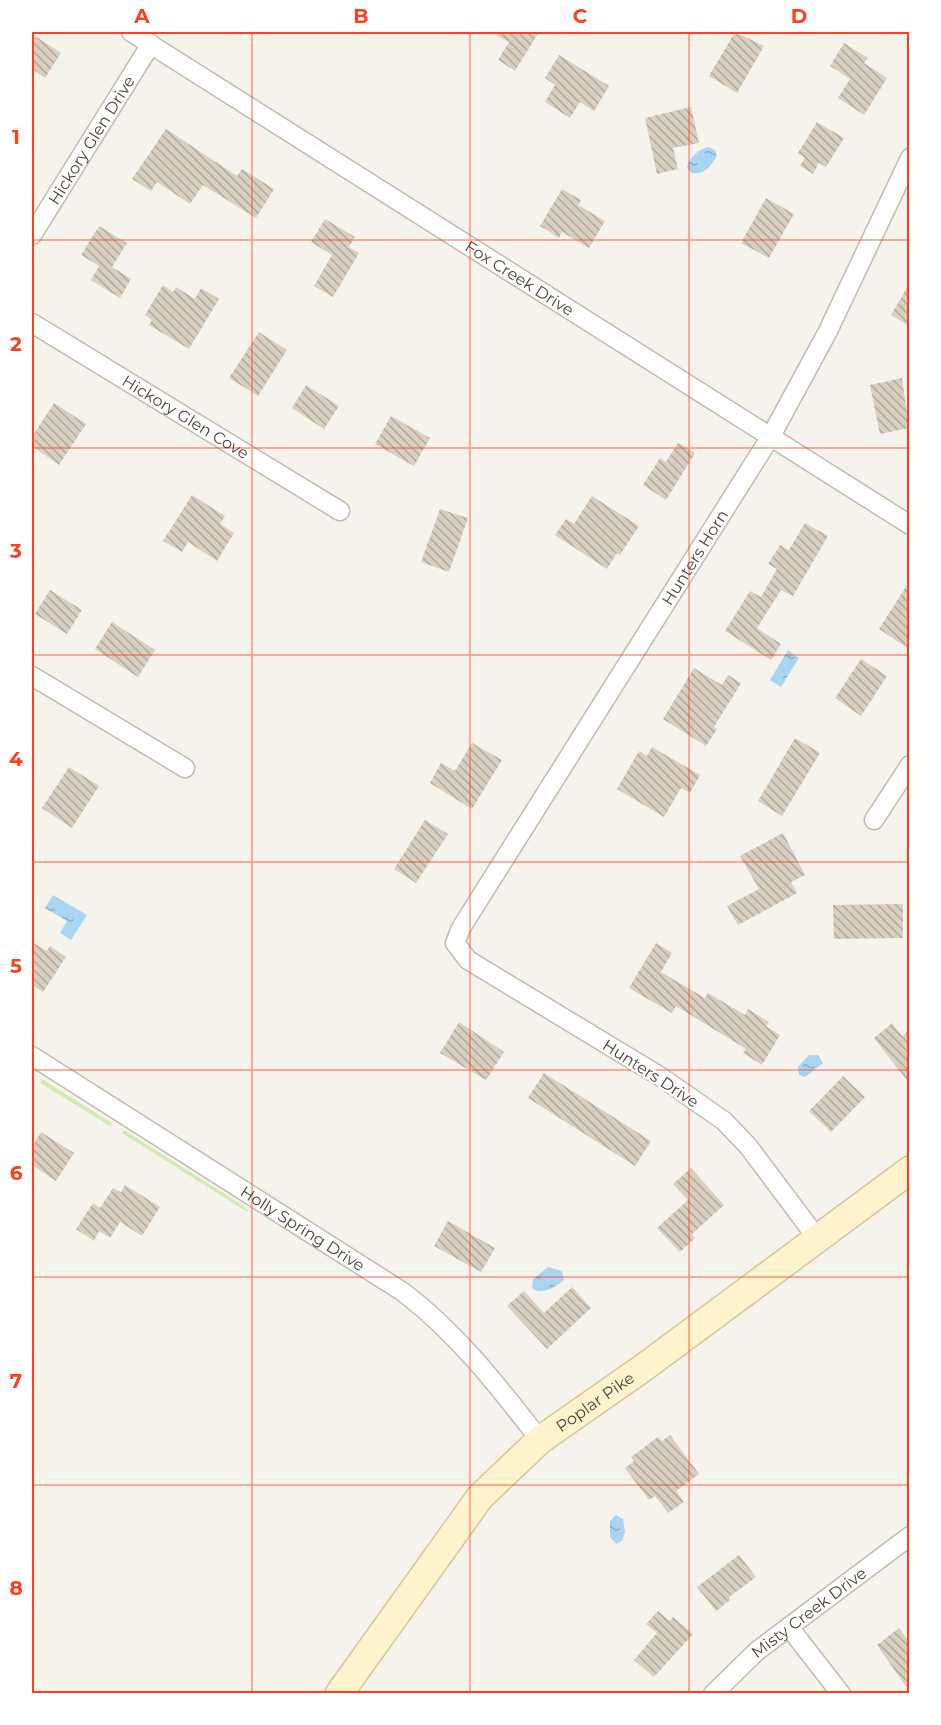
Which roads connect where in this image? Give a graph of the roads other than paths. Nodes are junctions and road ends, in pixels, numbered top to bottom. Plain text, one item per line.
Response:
1 (131, 32) edge
2 (151, 44) junction
3 (907, 169) edge
4 (32, 236) edge
5 (32, 323) edge
6 (771, 436) junction
7 (340, 511) dead end
8 (909, 525) edge
9 (32, 676) edge
10 (909, 765) edge
11 (185, 768) dead end
12 (874, 820) dead end
13 (455, 943) joint
14 (32, 1056) edge
15 (909, 1170) edge
16 (817, 1238) junction
17 (540, 1440) junction
18 (909, 1536) edge
19 (789, 1627) junction
20 (339, 1694) edge
21 (713, 1694) edge
22 (841, 1694) edge

1 - 2 street, Fox Creek Drive
2 - 4 street, Hickory Glen Drive
2 - 6 street, Fox Creek Drive
3 - 6 street, Hunters Horn
5 - 7 street, Hickory Glen Cove
6 - 8 street, Fox Creek Drive
6 - 13 street, Hunters Horn
9 - 11 street
10 - 12 street
13 - 16 street, Hunters Drive
14 - 17 street, Holly Spring Drive
15 - 16 main road, Poplar Pike
16 - 17 main road, Poplar Pike
17 - 20 main road, Poplar Pike
18 - 19 street, Misty Creek Drive
19 - 21 street, Misty Creek Drive
19 - 22 street

